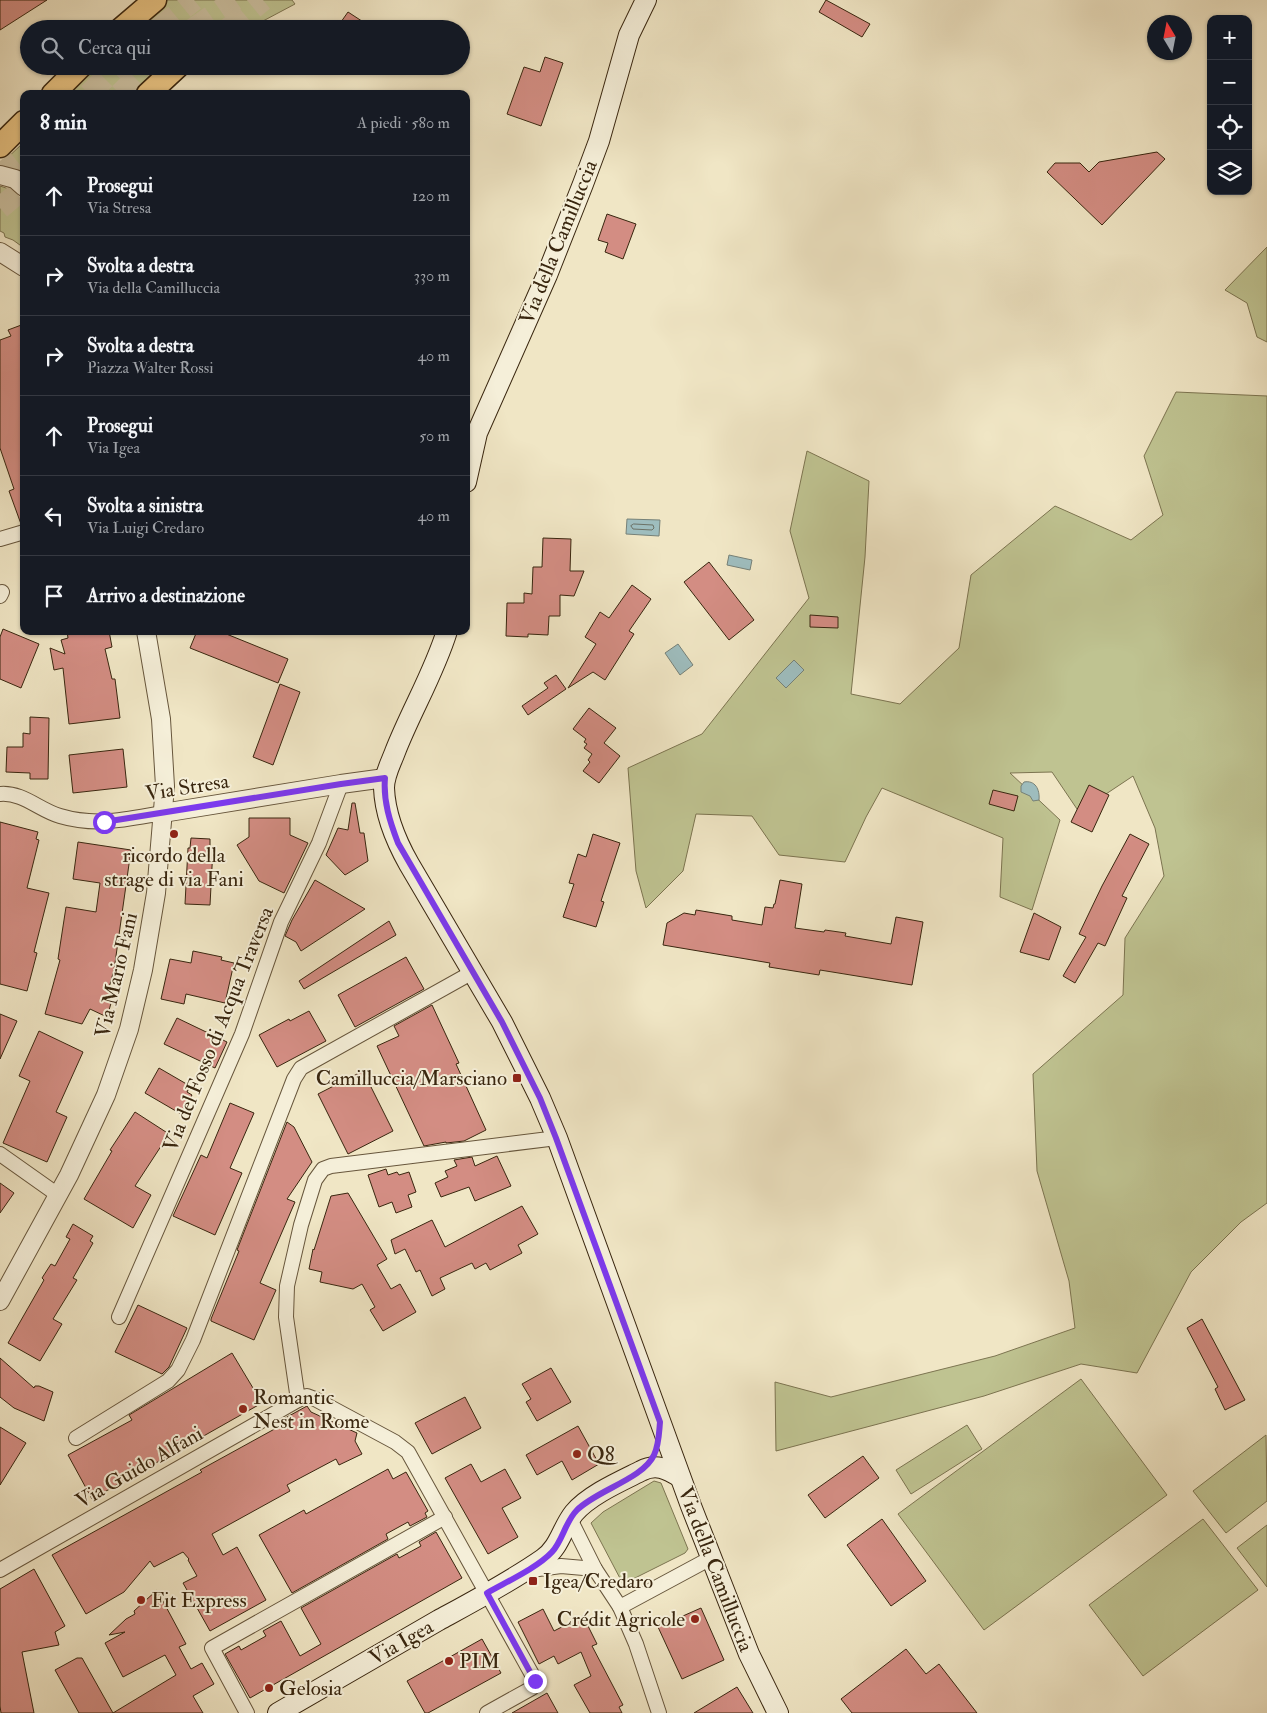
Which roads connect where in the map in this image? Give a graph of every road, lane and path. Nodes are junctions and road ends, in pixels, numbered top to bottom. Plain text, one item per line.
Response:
1 (155, 0) edge
2 (646, 0) edge
3 (132, 20) edge
4 (72, 75) edge
5 (168, 75) edge
6 (57, 90) edge
7 (152, 90) edge
8 (20, 126) edge
9 (0, 146) edge
10 (0, 175) edge
11 (20, 184) edge
12 (0, 252) edge
13 (20, 264) edge
14 (470, 464) edge
15 (20, 533) edge
16 (0, 539) edge
17 (147, 635) edge
18 (446, 635) edge
19 (385, 778) junction
20 (341, 784) junction
21 (0, 794) edge
22 (163, 813) junction
23 (473, 972) junction
24 (556, 1138) junction
25 (0, 1154) edge
26 (58, 1196) junction
27 (0, 1301) edge
28 (119, 1317) dead end
29 (298, 1400) junction
30 (660, 1422) junction
31 (76, 1438) dead end
32 (643, 1470) junction
33 (680, 1477) junction
34 (445, 1517) junction
35 (570, 1519) junction
36 (711, 1558) junction
37 (595, 1569) junction
38 (0, 1570) edge
39 (523, 1572) junction
40 (487, 1593) junction
41 (620, 1607) junction
42 (247, 1713) edge
43 (278, 1713) edge
44 (487, 1713) edge
45 (659, 1713) edge
46 (778, 1713) edge

1 - 3 highway
2 - 14 main road, Via della Camilluccia
4 - 6 highway
5 - 7 highway
8 - 9 highway
10 - 11 street
12 - 13 street
15 - 16 street
17 - 22 street, Via Mario Fani
18 - 19 main road, Via della Camilluccia
19 - 20 street, Via Stresa
19 - 23 main road, Via della Camilluccia
20 - 22 street, Via Stresa
20 - 28 street, Via del Fosso di Acqua Traversa
21 - 22 street, Via Stresa
22 - 26 street, Via Mario Fani
23 - 24 main road, Via della Camilluccia
23 - 31 street
24 - 29 street
24 - 30 main road, Via della Camilluccia
25 - 26 street
26 - 27 street, Via Mario Fani
29 - 34 street
29 - 38 street, Via Guido Alfani
30 - 32 main road, Via della Camilluccia
30 - 33 main road, Via della Camilluccia
32 - 33 main road
32 - 35 main road, Via Igea
33 - 36 main road, Via della Camilluccia
34 - 40 street
34 - 42 street
35 - 37 street
35 - 39 main road, Via Igea
36 - 41 street
36 - 46 main road, Via della Camilluccia
37 - 39 street, Via Igea
37 - 41 street
39 - 40 main road, Via Igea
40 - 43 main road, Via Igea
40 - 44 street
41 - 45 street

